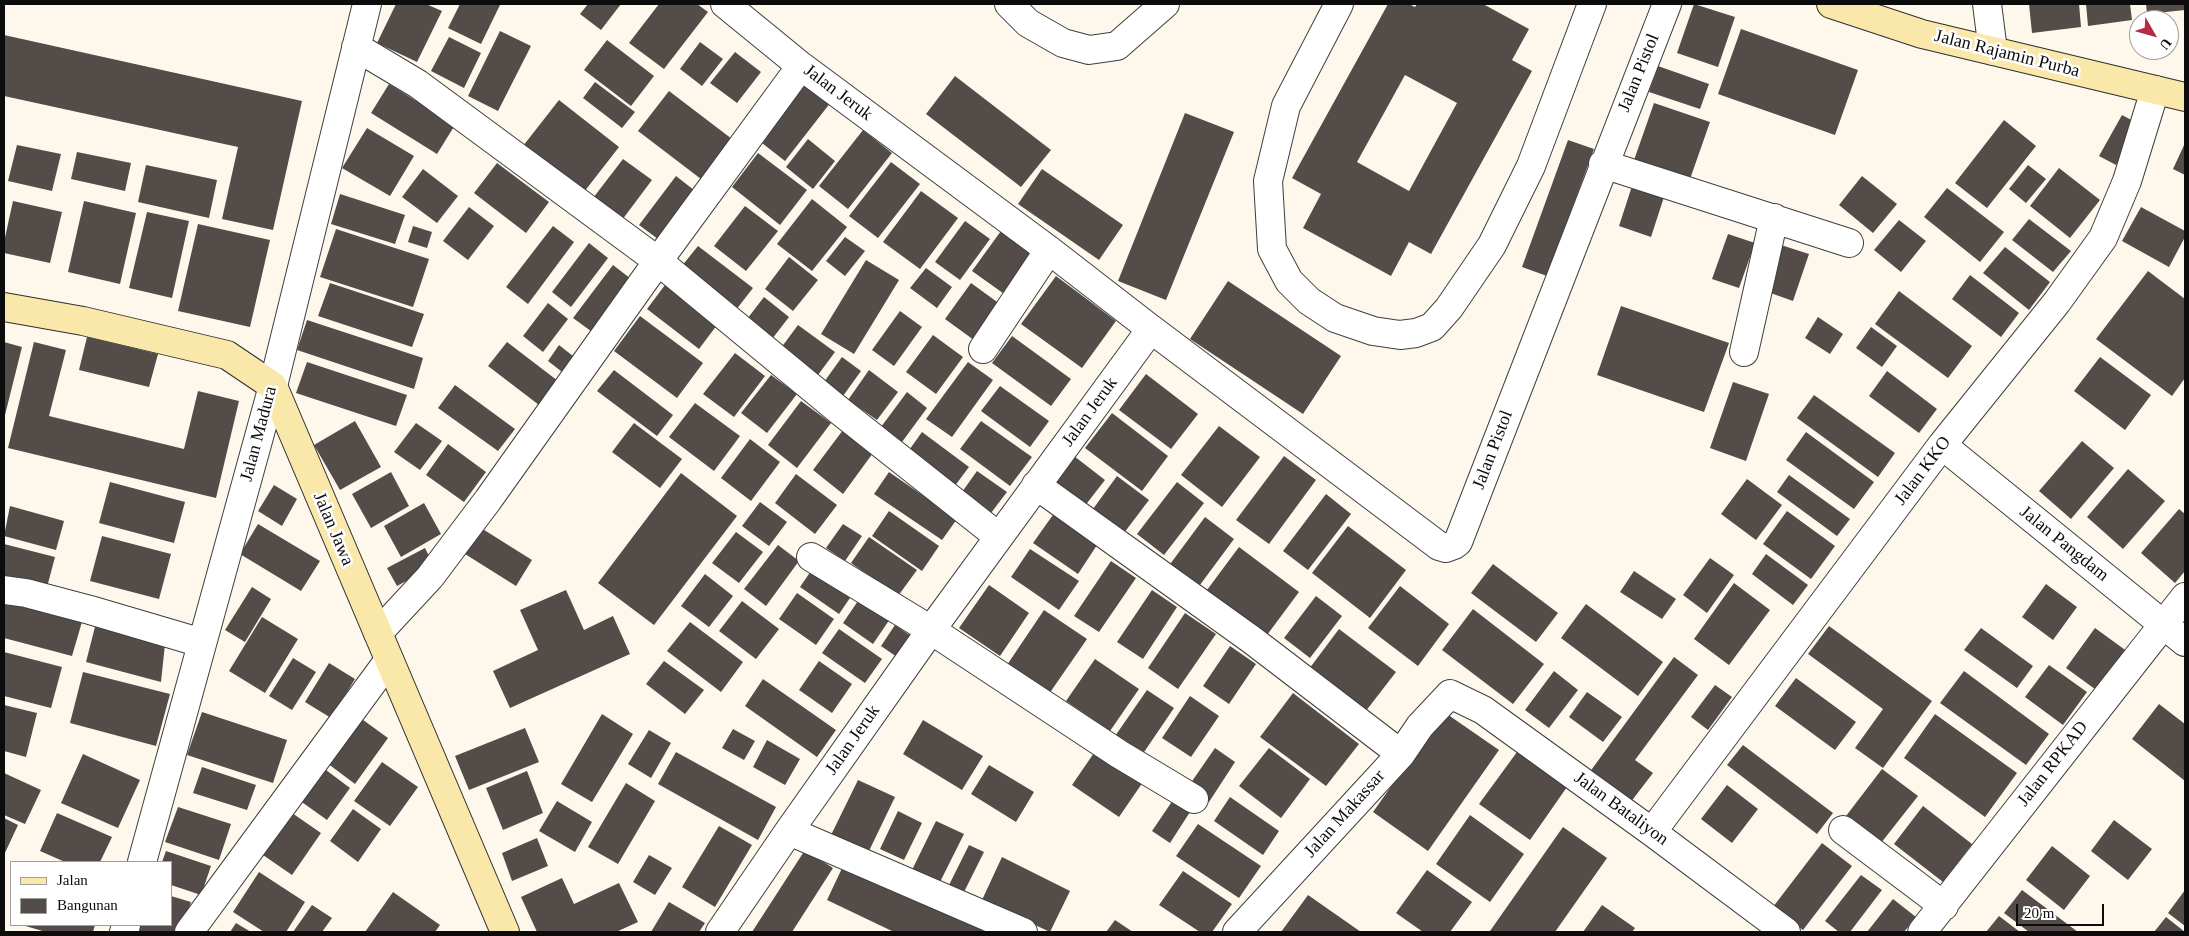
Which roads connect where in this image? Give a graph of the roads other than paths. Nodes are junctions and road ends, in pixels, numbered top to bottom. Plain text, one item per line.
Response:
1 (367, 4) edge
2 (726, 4) edge
3 (1009, 4) edge
4 (1165, 4) edge
5 (1339, 4) edge
6 (1592, 4) edge
7 (1667, 4) edge
8 (1831, 4) edge
9 (1988, 4) edge
10 (356, 47) junction
11 (1993, 51) junction
12 (801, 66) junction
13 (2155, 90) junction
14 (2185, 97) edge
15 (1603, 164) junction
16 (1774, 218) junction
17 (1850, 243) dead end
18 (1049, 250) junction
19 (658, 261) junction
20 (4, 307) edge
21 (1151, 329) junction
22 (983, 349) dead end
23 (1744, 352) dead end
24 (273, 386) junction
25 (1942, 445) junction
26 (1036, 485) junction
27 (999, 537) junction
28 (810, 557) dead end
29 (4, 590) edge
30 (2185, 597) edge
31 (2162, 624) junction
32 (931, 630) junction
33 (378, 633) junction
34 (2185, 642) edge
35 (202, 643) junction
36 (389, 660) junction
37 (1450, 694) joint
38 (1401, 754) junction
39 (1194, 799) dead end
40 (1843, 830) dead end
41 (789, 831) junction
42 (1652, 832) junction
43 (142, 861) edge
44 (1944, 906) junction
45 (1243, 930) edge
46 (1778, 930) edge
47 (189, 932) edge
48 (506, 932) edge
49 (720, 932) edge
50 (1023, 932) edge
51 (1922, 932) edge

1 - 10 street, Jalan Madura
2 - 12 street, Jalan Jeruk
3 - 4 street
5 - 6 street
7 - 15 street, Jalan Pistol
8 - 11 street, Jalan Rajamin Purba
9 - 11 street
10 - 19 street
10 - 24 street, Jalan Madura
11 - 13 street, Jalan Rajamin Purba
12 - 18 street, Jalan Jeruk
12 - 19 street
13 - 14 street, Jalan Rajamin Purba
13 - 25 street, Jalan KKO
15 - 16 street
15 - 21 street, Jalan Pistol
16 - 17 street
16 - 23 street
18 - 21 street, Jalan Jeruk
18 - 22 street
19 - 27 street
19 - 33 street
20 - 24 street
21 - 26 street, Jalan Jeruk
24 - 33 street, Jalan Jawa
24 - 35 street, Jalan Madura
25 - 31 street, Jalan Pangdam
25 - 42 street, Jalan KKO
26 - 27 street, Jalan Jeruk
26 - 38 street
27 - 32 street, Jalan Jeruk
28 - 32 street
29 - 35 street
30 - 31 street, Jalan RPKAD
31 - 34 street, Jalan Pangdam
31 - 44 street, Jalan RPKAD
32 - 39 street
32 - 41 street, Jalan Jeruk
33 - 36 street, Jalan Jawa
35 - 43 street, Jalan Madura
36 - 47 street
36 - 48 street, Jalan Jawa
37 - 38 street, Jalan Makassar
37 - 42 street, Jalan Bataliyon
38 - 45 street, Jalan Makassar
40 - 44 street
41 - 49 street, Jalan Jeruk
41 - 50 street
42 - 46 street, Jalan Bataliyon
44 - 51 street, Jalan RPKAD

